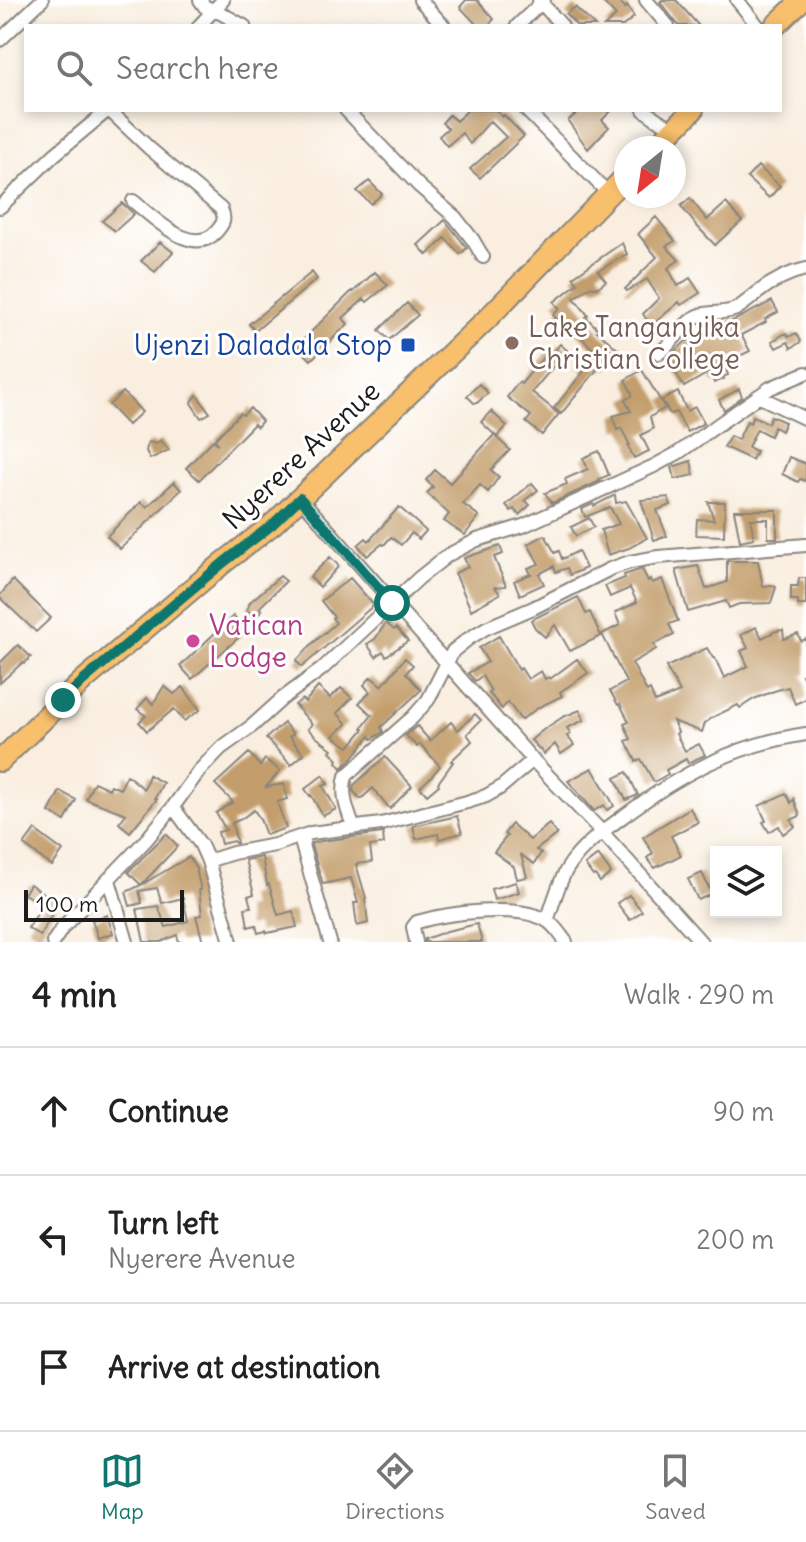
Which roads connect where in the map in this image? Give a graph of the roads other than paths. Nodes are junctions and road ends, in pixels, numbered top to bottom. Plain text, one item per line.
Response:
1 (42, 0) edge
2 (200, 0) edge
3 (420, 0) edge
4 (646, 0) edge
5 (737, 0) edge
6 (802, 0) edge
7 (541, 1) edge
8 (219, 5) edge
9 (201, 24) edge
10 (242, 24) edge
11 (442, 24) edge
12 (519, 24) edge
13 (560, 24) edge
14 (666, 24) edge
15 (756, 24) edge
16 (777, 24) edge
17 (0, 40) edge
18 (106, 112) edge
19 (110, 112) edge
20 (348, 112) edge
21 (528, 112) edge
22 (647, 112) edge
23 (691, 112) edge
24 (675, 129) junction
25 (668, 136) edge
26 (614, 187) edge
27 (608, 193) junction
28 (133, 201) dead end
29 (0, 207) edge
30 (483, 257) dead end
31 (806, 269) edge
32 (659, 353) dead end
33 (806, 373) edge
34 (758, 396) junction
35 (806, 419) edge
36 (300, 498) junction
37 (806, 545) edge
38 (392, 603) junction
39 (447, 664) junction
40 (806, 734) edge
41 (533, 760) junction
42 (0, 761) edge
43 (173, 807) junction
44 (353, 826) junction
45 (602, 832) junction
46 (305, 836) junction
47 (208, 861) junction
48 (109, 880) junction
49 (547, 921) junction
50 (53, 942) edge
51 (127, 942) edge
52 (231, 942) edge
53 (330, 942) edge
54 (416, 942) edge
55 (566, 942) edge
56 (701, 942) edge

1 - 17 street
2 - 8 street
3 - 11 street
4 - 14 street
5 - 15 street
6 - 16 main road
7 - 12 street
7 - 13 street
8 - 9 street
8 - 10 street
18 - 29 street
19 - 28 street
20 - 30 street
21 - 27 street
22 - 24 street
23 - 24 main road
24 - 25 main road
26 - 27 main road, Nyerere Avenue
27 - 36 main road, Nyerere Avenue
31 - 32 street
33 - 34 street
34 - 35 street
34 - 38 street
36 - 38 street
36 - 42 main road, Nyerere Avenue
37 - 39 street
38 - 39 street
38 - 43 street
39 - 41 street
39 - 44 street
40 - 45 street
41 - 44 street
41 - 45 street
43 - 47 street
43 - 48 street
44 - 46 street
45 - 49 street
45 - 56 street
46 - 47 street
46 - 53 street
47 - 52 street
48 - 50 street
48 - 51 street
49 - 54 street
49 - 55 street

